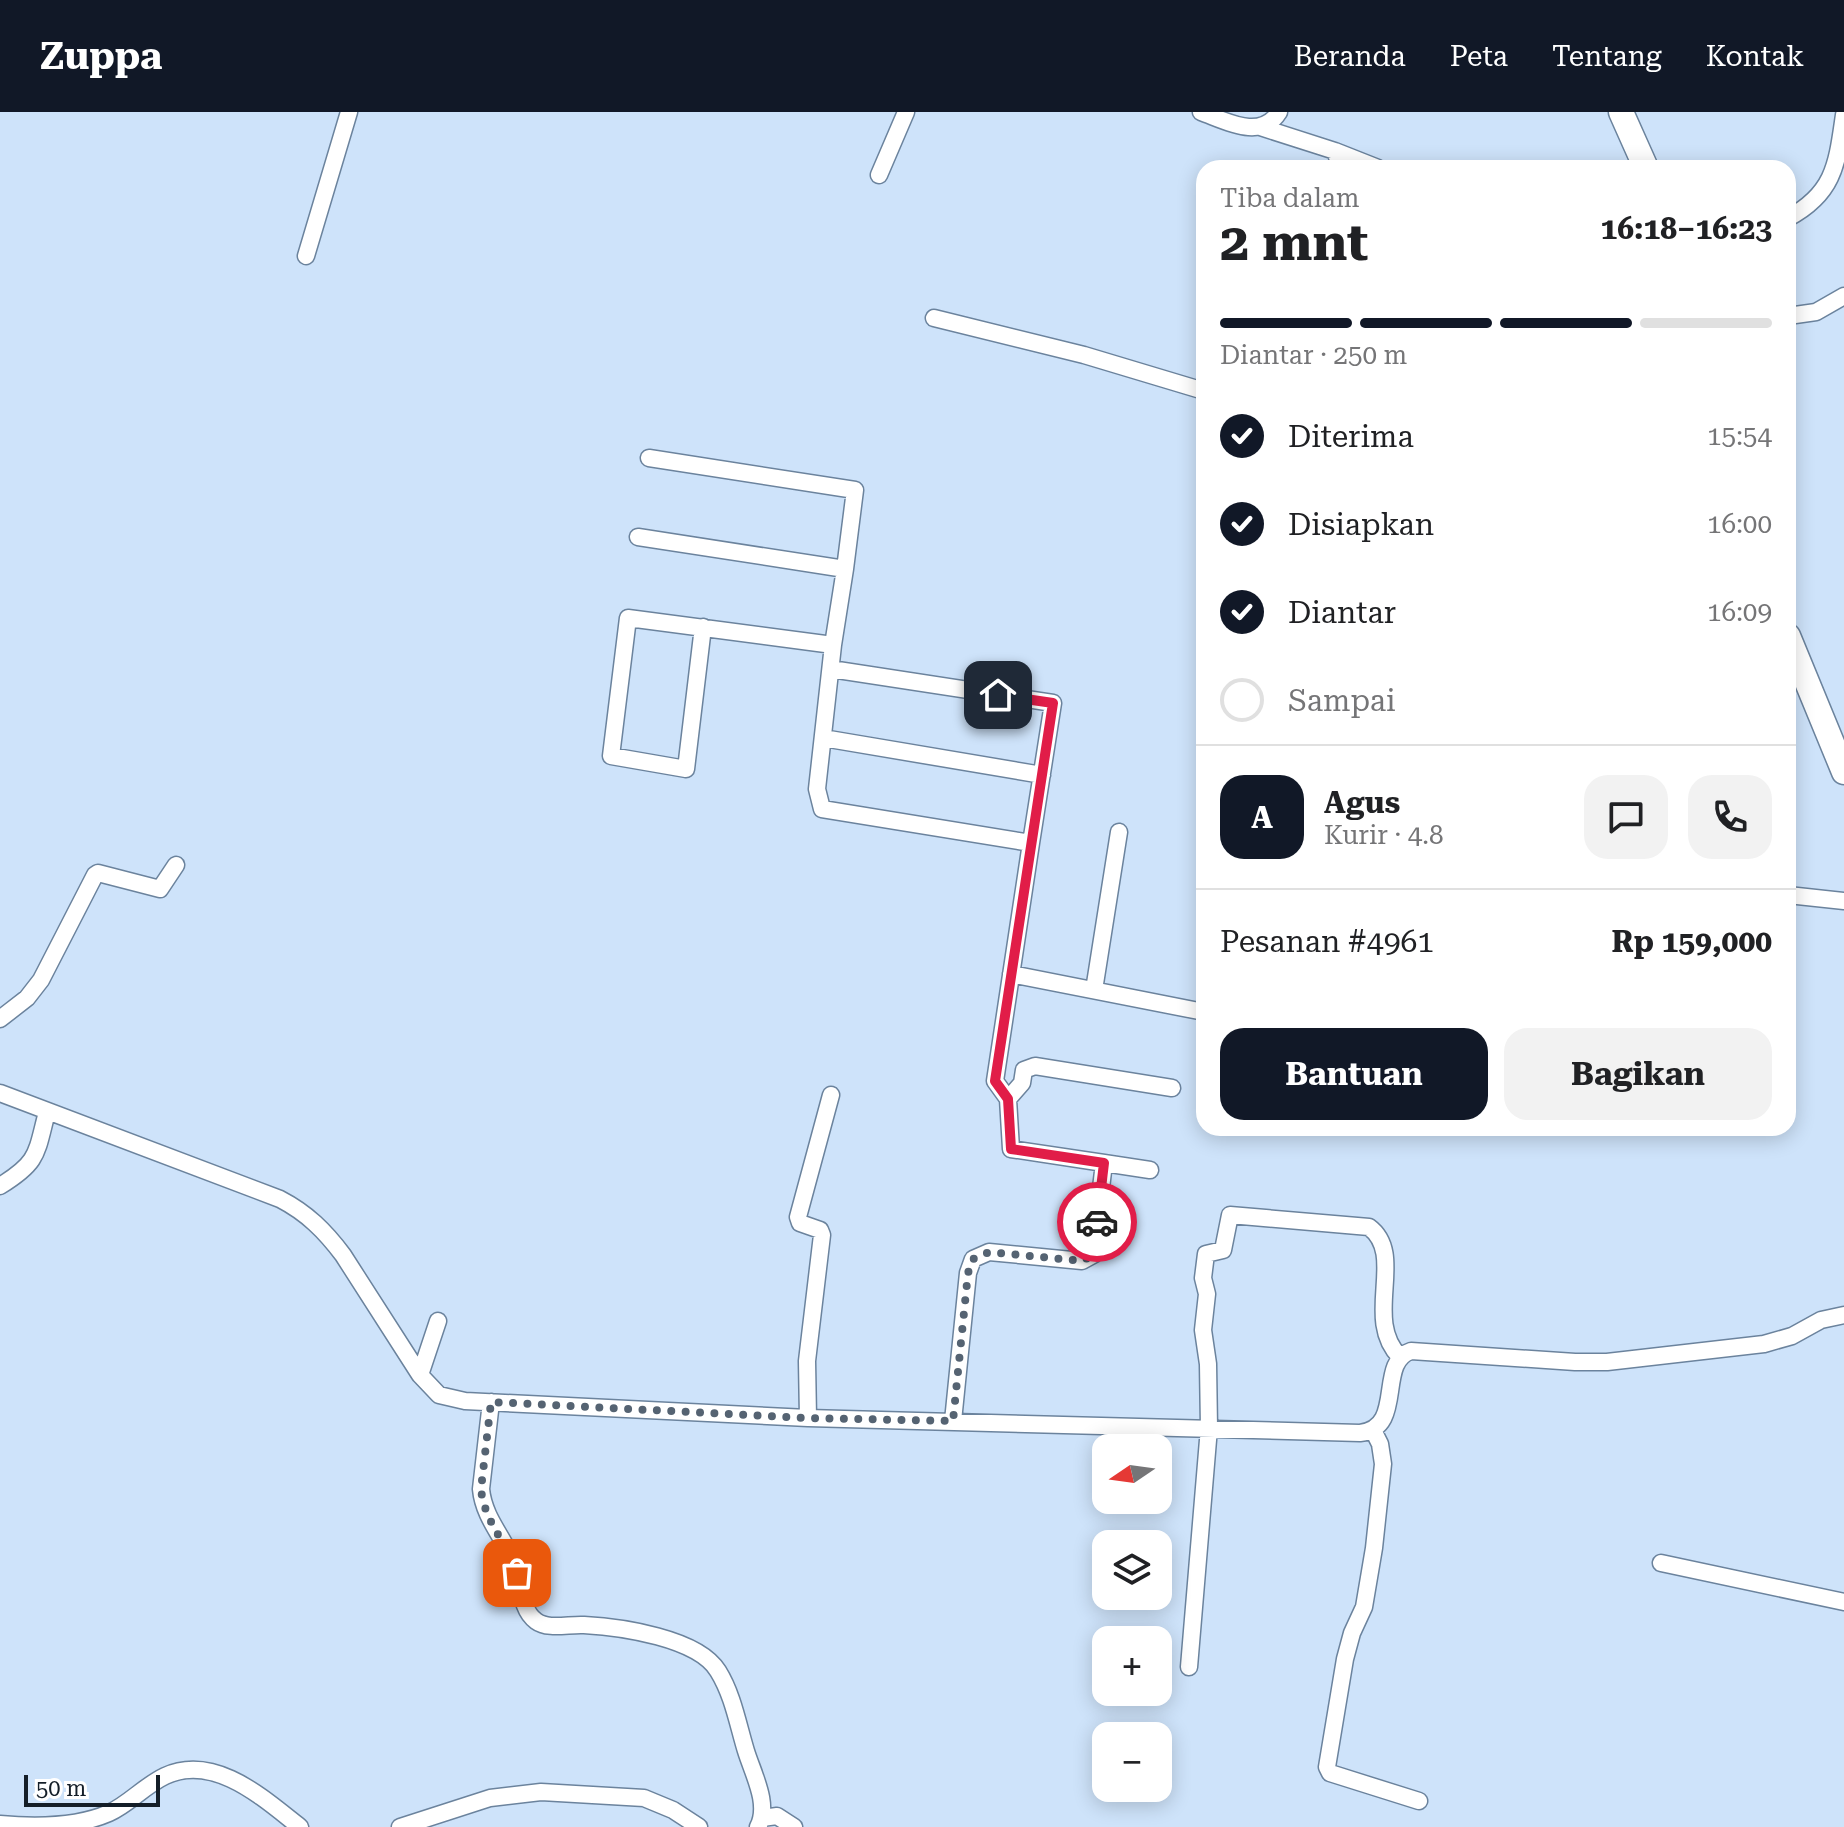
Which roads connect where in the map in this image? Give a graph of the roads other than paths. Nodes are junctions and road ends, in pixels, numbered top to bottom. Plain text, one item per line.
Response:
1 (349, 112) edge
2 (906, 112) edge
3 (1201, 112) edge
4 (1279, 112) edge
5 (1624, 113) edge
6 (1844, 115) edge
7 (1260, 127) junction
8 (1335, 151) junction
9 (1338, 160) edge
10 (1358, 160) edge
11 (1643, 160) edge
12 (879, 175) dead end
13 (1796, 213) edge
14 (306, 256) dead end
15 (1844, 296) edge
16 (1796, 315) edge
17 (934, 318) dead end
18 (1196, 389) edge
19 (649, 458) dead end
20 (638, 537) dead end
21 (845, 569) junction
22 (703, 627) junction
23 (833, 645) junction
24 (1796, 655) edge
25 (831, 669) junction
26 (823, 738) junction
27 (1844, 772) edge
28 (1042, 775) junction
29 (1119, 832) dead end
30 (1031, 843) junction
31 (176, 865) dead end
32 (1796, 896) edge
33 (1844, 901) edge
34 (1011, 974) junction
35 (1094, 990) junction
36 (1196, 1010) edge
37 (0, 1019) edge
38 (998, 1060) junction
39 (1035, 1066) junction
40 (1172, 1088) dead end
41 (0, 1093) edge
42 (831, 1095) dead end
43 (1008, 1099) junction
44 (47, 1112) junction
45 (1104, 1163) junction
46 (1150, 1170) dead end
47 (0, 1186) edge
48 (1844, 1315) edge
49 (438, 1321) dead end
50 (1400, 1357) junction
51 (420, 1375) junction
52 (491, 1402) junction
53 (808, 1418) junction
54 (953, 1421) junction
55 (1209, 1428) junction
56 (1373, 1430) junction
57 (1661, 1563) dead end
58 (1844, 1602) edge
59 (1189, 1667) dead end
60 (1419, 1801) dead end
61 (760, 1822) edge
62 (0, 1824) edge
63 (300, 1827) edge
64 (400, 1827) edge
65 (699, 1827) edge
66 (794, 1827) edge

1 - 14 street
2 - 12 street
3 - 7 street
4 - 7 street
5 - 11 main road
6 - 13 street
7 - 8 street
8 - 9 street
8 - 10 street
15 - 16 street
17 - 18 street
19 - 21 street
20 - 21 street
21 - 23 street
22 - 22 street
22 - 23 street
23 - 25 street
24 - 27 main road
25 - 26 street
25 - 28 street
26 - 28 street
26 - 30 street
28 - 30 street
29 - 35 street
30 - 34 street
31 - 37 street
32 - 33 street
34 - 35 street
34 - 38 street
35 - 36 street
38 - 39 street
38 - 43 street
39 - 40 street
39 - 43 street
41 - 44 street
42 - 53 street
43 - 45 street
44 - 47 street
44 - 51 street
45 - 46 street
45 - 54 street
48 - 50 street
49 - 51 street
50 - 55 street
50 - 56 street
51 - 52 street
52 - 53 street
52 - 61 street
53 - 54 street
54 - 55 street
55 - 56 street
55 - 59 street
56 - 60 street
57 - 58 street
61 - 66 street
62 - 63 street
64 - 65 street

